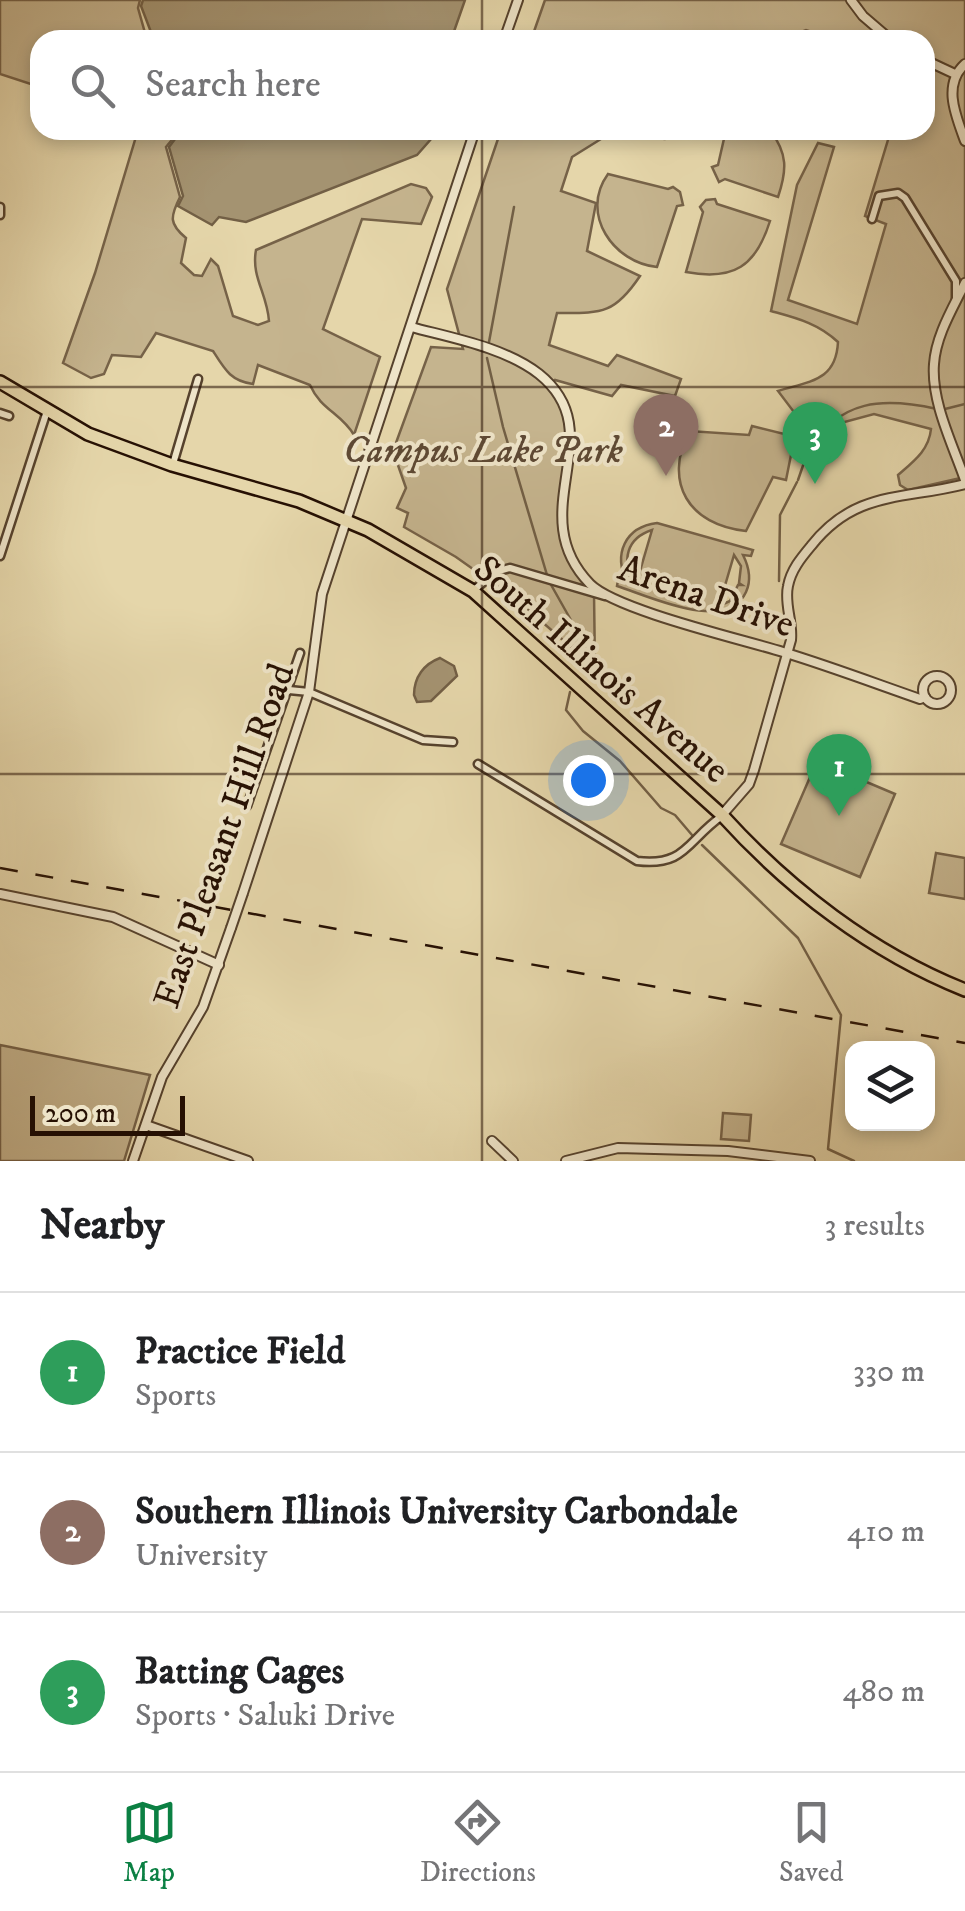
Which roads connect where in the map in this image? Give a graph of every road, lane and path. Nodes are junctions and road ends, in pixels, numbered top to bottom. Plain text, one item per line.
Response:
1 (518, 0) edge
2 (851, 0) edge
3 (508, 30) edge
4 (880, 30) edge
5 (965, 64) edge
6 (935, 65) edge
7 (955, 74) junction
8 (472, 140) edge
9 (965, 141) edge
10 (872, 219) dead end
11 (965, 283) edge
12 (956, 300) junction
13 (410, 326) junction
14 (198, 379) dead end
15 (0, 382) edge
16 (48, 411) junction
17 (0, 413) edge
18 (10, 416) dead end
19 (172, 465) junction
20 (965, 482) edge
21 (346, 520) junction
22 (0, 556) edge
23 (473, 590) junction
24 (610, 598) junction
25 (300, 653) dead end
26 (788, 654) junction
27 (288, 690) junction
28 (308, 692) junction
29 (925, 696) dead end
30 (453, 742) dead end
31 (478, 764) dead end
32 (247, 806) dead end
33 (722, 815) junction
34 (0, 894) edge
35 (219, 965) junction
36 (965, 990) edge
37 (146, 1124) junction
38 (492, 1141) dead end
39 (697, 1150) junction
40 (134, 1161) edge
41 (248, 1161) edge
42 (513, 1161) edge
43 (566, 1161) edge
44 (696, 1161) edge
45 (810, 1161) edge

1 - 3 street
2 - 4 street
5 - 7 street
6 - 7 street
7 - 9 street
8 - 13 street, East Pleasant Hill Road
10 - 12 street
11 - 12 street
12 - 20 street
13 - 21 street, East Pleasant Hill Road
13 - 24 street, Arena Drive
14 - 19 street
15 - 16 highway, South Illinois Avenue
16 - 19 highway, South Illinois Avenue
16 - 22 street
17 - 18 street
19 - 21 highway, South Illinois Avenue
20 - 26 street
21 - 23 highway, South Illinois Avenue
21 - 28 street, East Pleasant Hill Road
23 - 24 street
23 - 33 highway, South Illinois Avenue
24 - 26 street, Arena Drive
25 - 27 street
26 - 29 street, Arena Drive
26 - 33 street
27 - 28 street
27 - 32 street
28 - 30 street
28 - 35 street, East Pleasant Hill Road, bridge
31 - 33 street
33 - 36 highway, South Illinois Avenue
34 - 35 street
35 - 37 street, East Pleasant Hill Road
37 - 40 street, East Pleasant Hill Road
37 - 41 street
38 - 42 street
39 - 43 street
39 - 44 street
39 - 45 street

